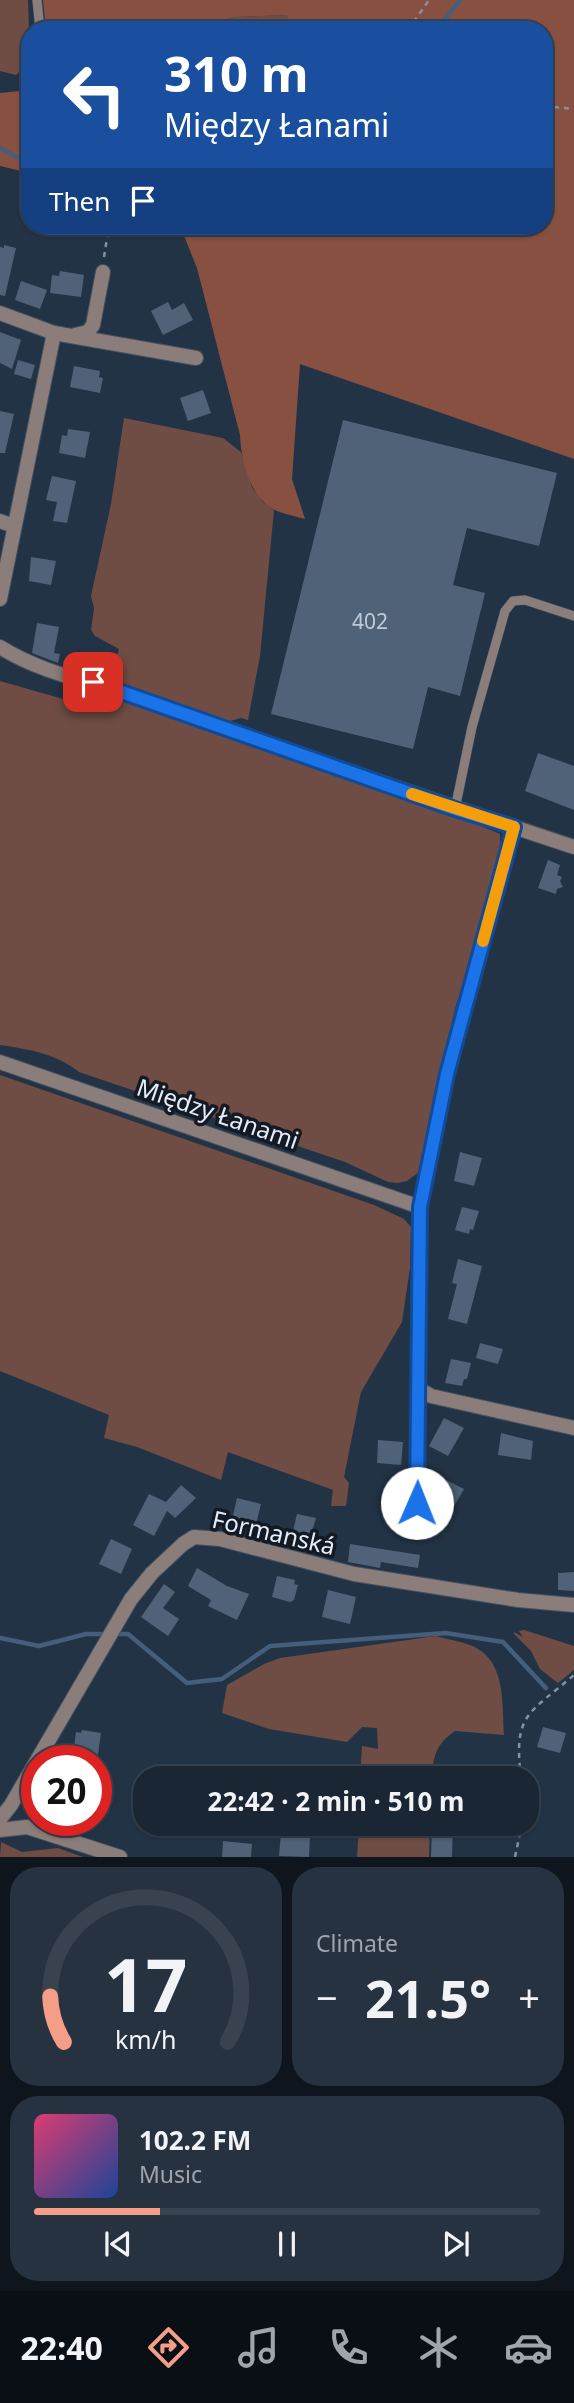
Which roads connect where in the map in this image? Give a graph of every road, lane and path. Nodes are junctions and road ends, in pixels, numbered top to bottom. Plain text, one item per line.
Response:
1 (37, 0) edge
2 (429, 0) edge
3 (39, 21) edge
4 (414, 21) edge
5 (553, 107) edge
6 (574, 109) edge
7 (108, 235) edge
8 (103, 272) joint
9 (0, 313) edge
10 (54, 332) junction
11 (72, 336) junction
12 (196, 358) dead end
13 (7, 524) edge
14 (0, 599) edge
15 (574, 616) edge
16 (0, 647) edge
17 (455, 809) junction
18 (514, 827) junction
19 (574, 847) edge
20 (0, 1062) edge
21 (420, 1207) junction
22 (419, 1389) junction
23 (574, 1428) edge
24 (417, 1503) dead end
25 (574, 1605) edge
26 (574, 1675) edge
27 (520, 1766) edge
28 (11, 1805) junction
29 (0, 1819) edge
30 (21, 1819) edge
31 (21, 1828) edge
32 (0, 1830) edge
33 (55, 1836) edge
34 (519, 1836) edge
35 (120, 1857) edge
36 (515, 1857) edge

1 - 3 lane
2 - 4 path
5 - 6 path
7 - 8 path
8 - 11 street
9 - 10 street
10 - 11 street
10 - 13 street
11 - 12 street
13 - 14 street
15 - 17 lane
16 - 17 street
17 - 18 street
18 - 19 street
18 - 21 street
20 - 21 street, Między Łanami
21 - 22 street
22 - 23 street
22 - 24 lane
25 - 28 street, Formanská
26 - 27 path
28 - 29 street, Formanská
28 - 30 street
31 - 32 street
33 - 35 street
34 - 36 path

